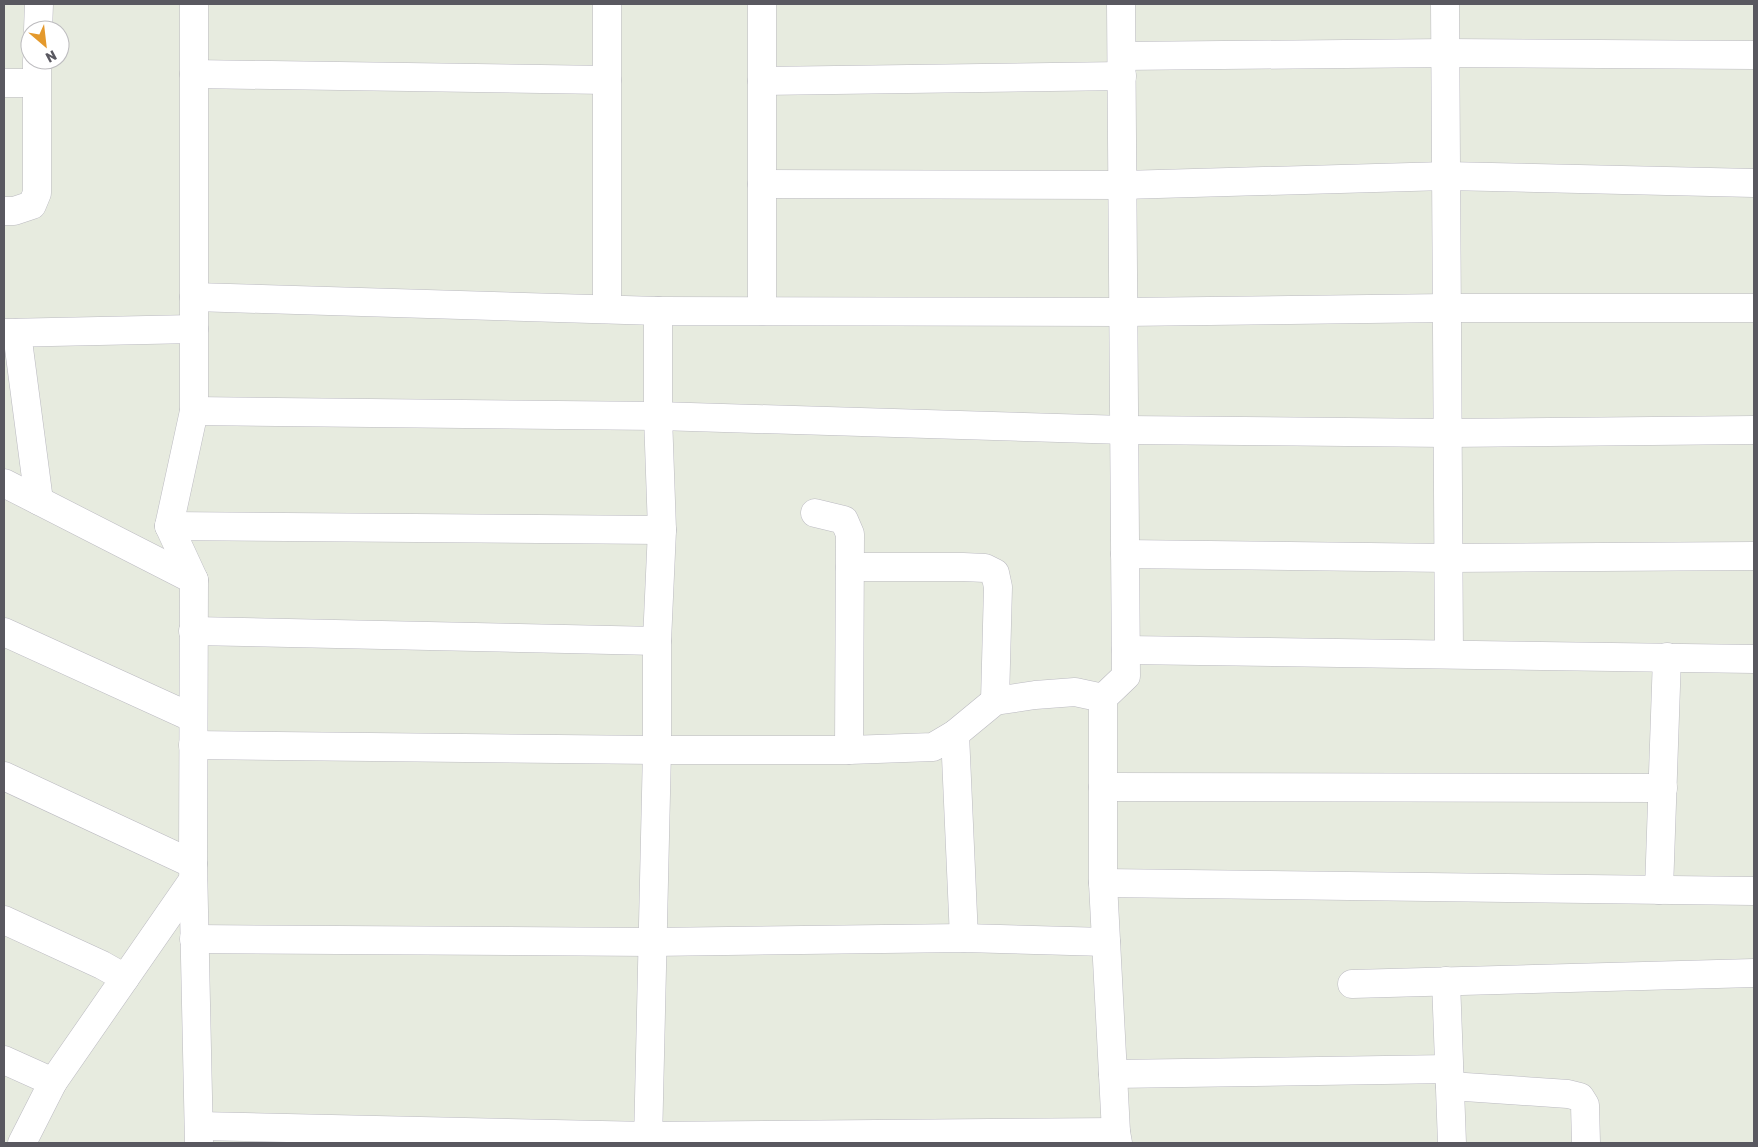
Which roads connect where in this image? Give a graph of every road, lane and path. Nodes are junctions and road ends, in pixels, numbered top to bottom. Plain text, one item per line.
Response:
1 (39, 4) edge
2 (194, 4) edge
3 (607, 4) edge
4 (762, 4) edge
5 (1121, 4) edge
6 (1445, 4) edge
7 (38, 20) edge
8 (1446, 53) junction
9 (1754, 55) edge
10 (1122, 66) junction
11 (37, 72) edge
12 (194, 74) junction
13 (607, 80) junction
14 (762, 81) junction
15 (4, 83) edge
16 (1446, 176) junction
17 (1754, 183) edge
18 (762, 184) junction
19 (1123, 185) junction
20 (4, 211) edge
21 (194, 296) junction
22 (1447, 308) junction
23 (1754, 308) edge
24 (607, 309) junction
25 (658, 311) junction
26 (762, 311) junction
27 (1124, 312) junction
28 (194, 329) junction
29 (10, 333) edge
30 (194, 411) junction
31 (658, 416) junction
32 (1125, 430) junction
33 (1754, 430) edge
34 (1448, 433) junction
35 (4, 483) edge
36 (39, 501) junction
37 (815, 513) dead end
38 (169, 526) junction
39 (662, 530) junction
40 (1125, 554) junction
41 (1754, 556) edge
42 (1448, 558) junction
43 (850, 567) junction
44 (194, 580) junction
45 (193, 631) junction
46 (4, 632) edge
47 (657, 641) junction
48 (1126, 650) junction
49 (1449, 654) junction
50 (1667, 657) junction
51 (1754, 659) edge
52 (1103, 698) junction
53 (995, 701) junction
54 (193, 718) junction
55 (955, 734) junction
56 (193, 745) junction
57 (657, 750) junction
58 (849, 750) junction
59 (4, 776) edge
60 (1103, 787) junction
61 (1664, 788) junction
62 (193, 872) junction
63 (1103, 883) junction
64 (1659, 890) junction
65 (1754, 891) edge
66 (4, 920) edge
67 (964, 938) junction
68 (194, 939) junction
69 (652, 942) junction
70 (1106, 942) junction
71 (1754, 973) edge
72 (125, 978) junction
73 (1446, 981) junction
74 (1352, 984) dead end
75 (4, 1060) edge
76 (1112, 1074) junction
77 (1450, 1077) junction
78 (53, 1082) junction
79 (199, 1135) edge
80 (1117, 1138) edge
81 (648, 1140) edge
82 (22, 1143) edge
83 (1452, 1143) edge
84 (1586, 1143) edge

1 - 7 street
2 - 12 street
3 - 13 street
4 - 14 street
5 - 10 street
6 - 8 street
8 - 9 street
8 - 10 street
8 - 16 street
10 - 14 street
10 - 19 street
11 - 15 street
11 - 20 street
12 - 13 street
12 - 21 street
13 - 24 street
14 - 18 street
16 - 17 street
16 - 19 street
16 - 22 street
18 - 19 street
18 - 26 street
19 - 27 street
21 - 24 street
21 - 28 street
22 - 23 street
22 - 27 street
22 - 34 street
24 - 25 street
25 - 26 street
25 - 31 street
26 - 27 street
27 - 32 street
28 - 29 street
28 - 30 street
29 - 36 street
30 - 31 street
30 - 38 street
31 - 32 street
31 - 39 street
32 - 34 street
32 - 40 street
33 - 34 street
34 - 42 street
35 - 36 street
36 - 44 street
37 - 43 street
38 - 39 street
38 - 44 street
39 - 47 street
40 - 42 street
40 - 48 street
41 - 42 street
42 - 49 street
43 - 53 street
43 - 58 street
44 - 45 street
45 - 47 street
45 - 54 street
46 - 54 street
47 - 57 street
48 - 49 street
48 - 52 street
49 - 50 street
50 - 51 street
50 - 61 street
52 - 53 street
52 - 60 street
53 - 55 street
54 - 56 street
55 - 58 street
55 - 67 street
56 - 57 street
56 - 62 street
57 - 58 street
57 - 69 street
59 - 62 street
60 - 61 street
60 - 63 street
61 - 64 street
62 - 68 street
62 - 72 street
63 - 64 street
63 - 70 street
64 - 65 street
66 - 72 street
67 - 69 street
67 - 70 street
68 - 69 street
68 - 79 street
69 - 81 street
70 - 76 street
71 - 73 street
72 - 78 street
73 - 74 street
73 - 77 street
75 - 78 street
76 - 77 street
76 - 80 street
77 - 83 street
77 - 84 street
78 - 82 street
79 - 81 street
80 - 81 street

